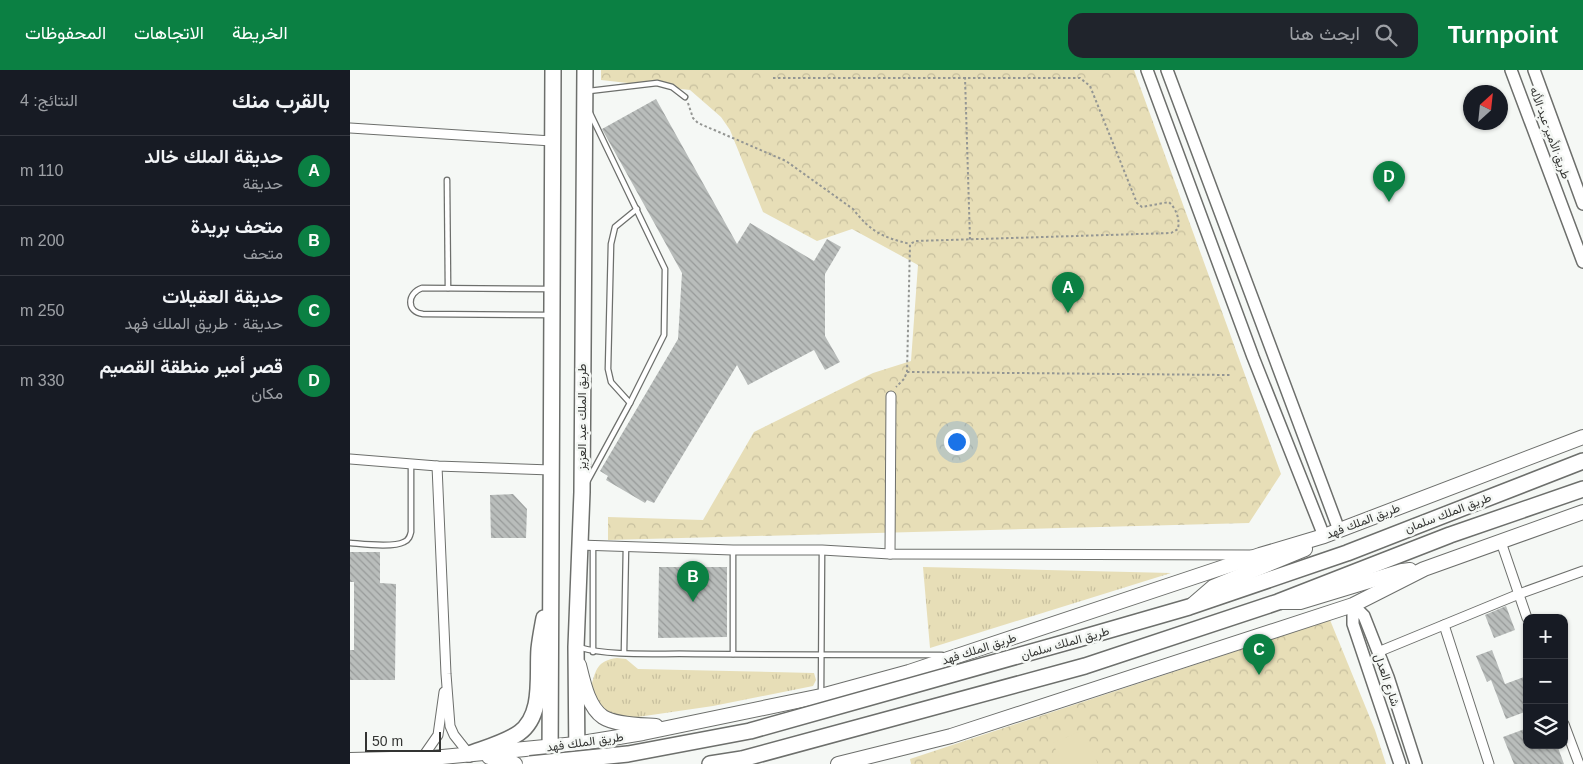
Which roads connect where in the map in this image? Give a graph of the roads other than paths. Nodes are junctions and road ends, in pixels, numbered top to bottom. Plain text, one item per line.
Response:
1 (553, 70) edge
2 (585, 70) edge
3 (1147, 70) edge
4 (1166, 70) edge
5 (1512, 70) edge
6 (1534, 70) edge
7 (585, 97) junction
8 (685, 97) road end
9 (350, 128) edge
10 (552, 142) junction
11 (447, 180) dead end
12 (1583, 204) edge
13 (637, 208) junction
14 (1583, 262) edge
15 (448, 288) junction
16 (552, 289) junction
17 (552, 315) junction
18 (891, 396) road end
19 (630, 403) junction
20 (1579, 439) edge
21 (350, 459) edge
22 (1583, 461) edge
23 (411, 463) junction
24 (437, 466) junction
25 (551, 470) junction
26 (1583, 489) edge
27 (582, 492) junction
28 (1583, 504) edge
29 (1583, 512) edge
30 (1564, 520) junction
31 (1339, 530) junction
32 (1324, 536) junction
33 (1501, 542) junction
34 (350, 543) edge
35 (586, 545) junction
36 (626, 546) junction
37 (733, 550) junction
38 (822, 550) junction
39 (890, 554) junction
40 (1260, 555) junction
41 (1424, 569) junction
42 (551, 570) junction
43 (1583, 571) edge
44 (1518, 594) junction
45 (1278, 602) junction
46 (1353, 605) junction
47 (1189, 607) junction
48 (1526, 614) edge
49 (1444, 625) junction
50 (576, 650) junction
51 (593, 652) junction
52 (624, 652) junction
53 (1378, 652) junction
54 (733, 654) junction
55 (959, 655) junction
56 (820, 656) junction
57 (446, 674) junction
58 (821, 696) junction
59 (670, 728) junction
60 (643, 733) junction
61 (1568, 733) edge
62 (576, 744) junction
63 (550, 747) junction
64 (469, 754) junction
65 (422, 758) junction
66 (1579, 758) edge
67 (875, 759) edge
68 (350, 760) edge
69 (515, 764) edge
70 (530, 764) edge
71 (550, 764) edge
72 (577, 764) edge
73 (603, 764) edge
74 (710, 764) edge
75 (838, 764) edge
76 (1400, 764) edge
77 (1416, 764) edge
78 (1489, 764) edge

1 - 10 highway
2 - 7 highway, طريق الملك عبد العزيز
3 - 32 street
4 - 31 street
5 - 14 street, طريق الأمير عبد الأله
6 - 12 street, طريق الأمير عبد الأله
7 - 8 lane
7 - 13 lane
7 - 27 highway, طريق الملك عبد العزيز
9 - 10 street
10 - 16 highway
11 - 15 lane
13 - 19 lane
13 - 19 lane
15 - 16 lane
15 - 17 lane
16 - 17 highway
17 - 25 highway
18 - 39 street
19 - 27 lane
20 - 31 main road, طريق الملك فهد
21 - 23 street
22 - 47 highway, طريق الملك سلمان
23 - 24 street
23 - 34 lane
24 - 25 street
24 - 57 street
25 - 42 highway
26 - 45 highway, طريق الملك سلمان
27 - 35 highway, طريق الملك عبد العزيز
28 - 30 main road
29 - 30 main road
30 - 33 main road
31 - 32 main road, طريق الملك فهد
32 - 40 main road, طريق الملك فهد
32 - 47 main road
33 - 41 main road
33 - 44 street
35 - 36 street
35 - 50 highway, طريق الملك عبد العزيز
35 - 51 lane
36 - 37 street
36 - 52 lane
37 - 38 street
37 - 54 lane
38 - 39 street
38 - 56 lane
39 - 40 street
40 - 55 main road, طريق الملك فهد
41 - 45 main road
41 - 46 main road
42 - 63 highway
42 - 64 highway
43 - 44 street
44 - 48 street
44 - 49 street
45 - 74 highway, طريق الملك سلمان
46 - 53 street
46 - 67 main road
46 - 76 street, شارع العدل
47 - 70 highway, طريق الملك سلمان, bridge
49 - 53 street
49 - 78 street
50 - 51 lane
50 - 59 main road
50 - 62 highway, طريق الملك عبد العزيز
51 - 52 lane
52 - 54 lane
53 - 77 street
54 - 56 lane
55 - 56 lane
55 - 58 main road, طريق الملك فهد
56 - 58 lane
57 - 64 street
57 - 65 street
58 - 59 main road, طريق الملك فهد
59 - 60 main road, طريق الملك فهد
60 - 62 main road, طريق الملك فهد
60 - 73 main road
61 - 66 street
62 - 63 main road, طريق الملك فهد
62 - 72 highway, طريق الملك عبد العزيز
63 - 64 main road, طريق الملك فهد
63 - 71 highway
64 - 65 main road, طريق الملك فهد
64 - 69 main road
65 - 68 main road, طريق الملك فهد
67 - 75 main road

